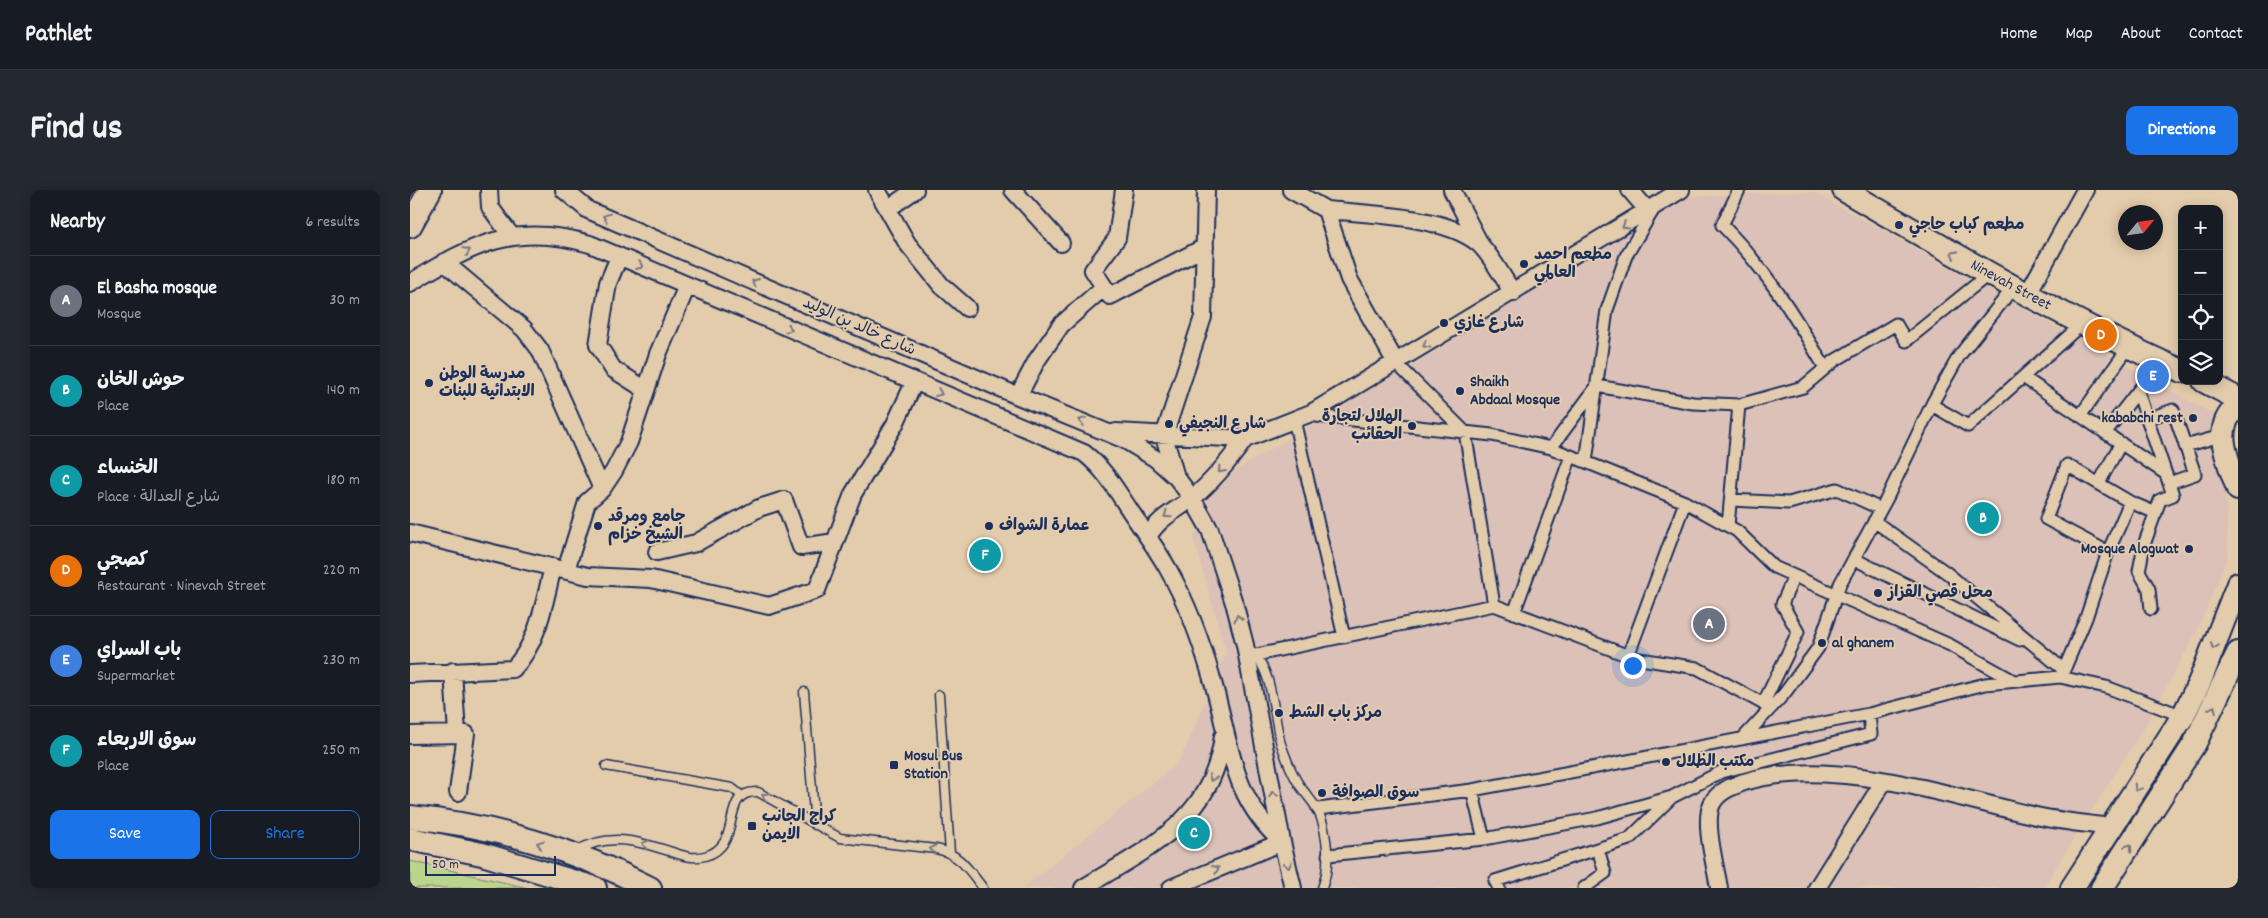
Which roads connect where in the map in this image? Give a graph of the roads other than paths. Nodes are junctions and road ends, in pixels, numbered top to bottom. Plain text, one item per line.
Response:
1 (430, 190) edge
2 (489, 190) edge
3 (564, 190) edge
4 (878, 190) edge
5 (915, 190) edge
6 (1013, 190) edge
7 (1124, 190) edge
8 (1206, 190) edge
9 (1292, 190) edge
10 (1452, 190) edge
11 (1630, 190) edge
12 (1681, 190) edge
13 (1739, 190) edge
14 (1844, 190) edge
15 (2085, 190) edge
16 (889, 208) junction
17 (1652, 209) junction
18 (1326, 210) junction
19 (410, 226) edge
20 (512, 237) junction
21 (1061, 243) dead end
22 (1480, 244) junction
23 (1205, 247) junction
24 (619, 257) junction
25 (444, 262) junction
26 (1989, 274) junction
27 (410, 283) edge
28 (687, 286) junction
29 (1104, 287) junction
30 (2020, 292) junction
31 (1513, 293) junction
32 (967, 308) dead end
33 (2082, 324) junction
34 (2128, 348) junction
35 (2160, 362) junction
36 (1396, 363) junction
37 (1825, 368) junction
38 (2178, 369) edge
39 (2023, 377) junction
40 (914, 383) junction
41 (2212, 385) edge
42 (1597, 386) junction
43 (646, 390) junction
44 (2138, 392) junction
45 (1018, 396) junction
46 (2238, 399) edge
47 (1739, 405) junction
48 (1932, 405) junction
49 (2238, 406) edge
50 (2080, 416) junction
51 (1299, 417) junction
52 (2147, 419) junction
53 (1105, 431) junction
54 (1466, 432) junction
55 (2105, 433) junction
56 (1164, 436) junction
57 (2221, 436) junction
58 (1245, 439) junction
59 (2121, 443) junction
60 (2185, 446) junction
61 (1551, 448) junction
62 (1571, 456) junction
63 (1586, 462) junction
64 (1176, 477) junction
65 (2167, 478) junction
66 (2099, 483) junction
67 (602, 489) junction
68 (2238, 489) edge
69 (1192, 498) junction
70 (1731, 500) junction
71 (1686, 502) junction
72 (2130, 502) junction
73 (1881, 509) junction
74 (2156, 513) junction
75 (1874, 521) junction
76 (1728, 526) junction
77 (410, 533) edge
78 (1148, 537) junction
79 (835, 542) junction
80 (657, 552) dead end
81 (2108, 552) junction
82 (1854, 559) junction
83 (560, 568) junction
84 (1794, 576) junction
85 (2238, 584) edge
86 (1836, 596) junction
87 (1494, 605) junction
88 (2151, 609) dead end
89 (1514, 613) junction
90 (2232, 616) edge
91 (1344, 637) junction
92 (2038, 648) junction
93 (1250, 650) junction
94 (2238, 653) edge
95 (1628, 656) junction
96 (453, 671) junction
97 (410, 674) edge
98 (2062, 674) junction
99 (2014, 681) junction
100 (804, 692) dead end
101 (939, 695) dead end
102 (1767, 706) junction
103 (1869, 714) junction
104 (2183, 716) junction
105 (1224, 731) junction
106 (457, 734) junction
107 (410, 735) edge
108 (1742, 739) junction
109 (606, 766) dead end
110 (1884, 781) junction
111 (1472, 790) junction
112 (458, 792) dead end
113 (742, 796) junction
114 (1672, 797) junction
115 (1318, 809) junction
116 (410, 817) edge
117 (815, 825) junction
118 (2111, 828) junction
119 (410, 839) edge
120 (1484, 839) junction
121 (1282, 842) junction
122 (1598, 849) junction
123 (950, 853) junction
124 (571, 854) junction
125 (1328, 855) junction
126 (595, 888) edge
127 (650, 888) edge
128 (983, 888) edge
129 (1083, 888) edge
130 (1170, 888) edge
131 (1293, 888) edge
132 (1322, 888) edge
133 (1499, 888) edge
134 (1584, 888) edge
135 (1719, 888) edge
136 (1817, 888) edge
137 (2072, 888) edge
138 (2102, 888) edge

1 - 19 main road
2 - 20 street
45 -> 3 street, شارع خالد بن الوليد
4 - 16 street
5 - 16 street
6 - 21 street
7 - 29 street
8 - 23 street
9 - 18 street
10 - 22 street
11 - 17 street
12 - 17 street
13 - 37 street
26 -> 14 main road, Ninevah Street
15 - 30 street
16 - 32 street
17 -> 31 street
17 - 42 street
18 - 22 street
18 - 36 street
20 - 24 street
25 -> 20 street
22 - 31 street
23 - 29 street
23 - 56 street
24 -> 28 street
24 - 43 street
25 - 27 street
25 - 67 street
26 - 30 main road, Ninevah Street
26 - 37 street
28 -> 40 street
28 - 43 street
29 - 45 street
30 - 33 main road, Ninevah Street
30 - 48 street
31 -> 36 street
33 - 34 main road, Ninevah Street
33 - 39 street
34 - 35 main road, Ninevah Street
34 - 50 street
35 - 38 main road, Ninevah Street
35 - 44 street
36 - 51 street
36 - 54 street
37 - 47 street
39 - 48 street
39 - 50 street
40 -> 78 street
40 - 79 street
41 - 46 main road
42 - 47 street
42 - 61 street
42 - 63 street
43 - 67 street
44 - 52 street
44 - 55 street
53 -> 45 street, شارع خالد بن الوليد
47 - 70 street
48 - 73 street
49 - 57 main road
50 - 55 street
51 - 54 street
51 - 58 street
51 - 91 street
52 - 60 street
52 - 65 street
53 - 56 street
53 - 64 street, شارع خالد بن الوليد
54 - 61 street
54 - 87 street
55 - 59 street
56 - 58 street
56 - 64 street
57 - 60 street
57 - 68 main road
58 -> 69 street
59 - 65 street
59 - 66 street
60 - 65 street
61 - 62 street
62 - 63 street
62 - 89 street
63 - 71 street
64 - 69 street
65 - 74 street
66 - 72 street
66 - 81 street
67 - 83 street
69 -> 78 street
93 -> 69 street
70 - 73 street
70 - 76 street
71 - 76 street
71 - 95 street
72 - 74 street
72 - 81 street
73 - 75 street
74 - 88 street
75 - 82 street
75 - 92 street
76 - 84 street
77 - 83 street
78 - 105 street
79 - 80 street
79 - 83 street
81 - 98 street
82 - 86 street
82 - 92 street
83 - 96 street
84 - 86 street
84 - 102 street
85 - 90 main road
86 - 99 street
86 - 102 street
87 - 89 street
87 - 91 street
89 - 95 street
90 -> 104 main road
91 - 93 street
92 - 98 street
93 - 115 lane
121 -> 93 street
138 -> 94 main road
95 - 102 street
96 - 97 street
96 - 106 street
98 - 99 street
98 - 104 street
99 - 103 street
100 - 117 lane
101 - 123 lane
102 - 108 street
103 - 108 street
103 - 114 street
104 -> 118 main road
105 - 121 street
105 -> 129 street
106 - 107 street
106 - 112 street
108 - 111 street
109 - 113 lane
110 - 118 street
110 - 135 street
110 - 136 street
111 - 115 street
111 - 120 street
117 -> 113 lane
113 -> 124 lane
114 - 120 street
114 - 122 street
115 - 125 lane
124 -> 116 main road
123 -> 117 lane
118 - 137 main road
119 - 126 main road
120 - 125 street
130 -> 121 street
121 -> 131 street
122 - 133 street
122 - 134 street
123 - 128 lane
124 - 127 main road
125 - 132 lane

